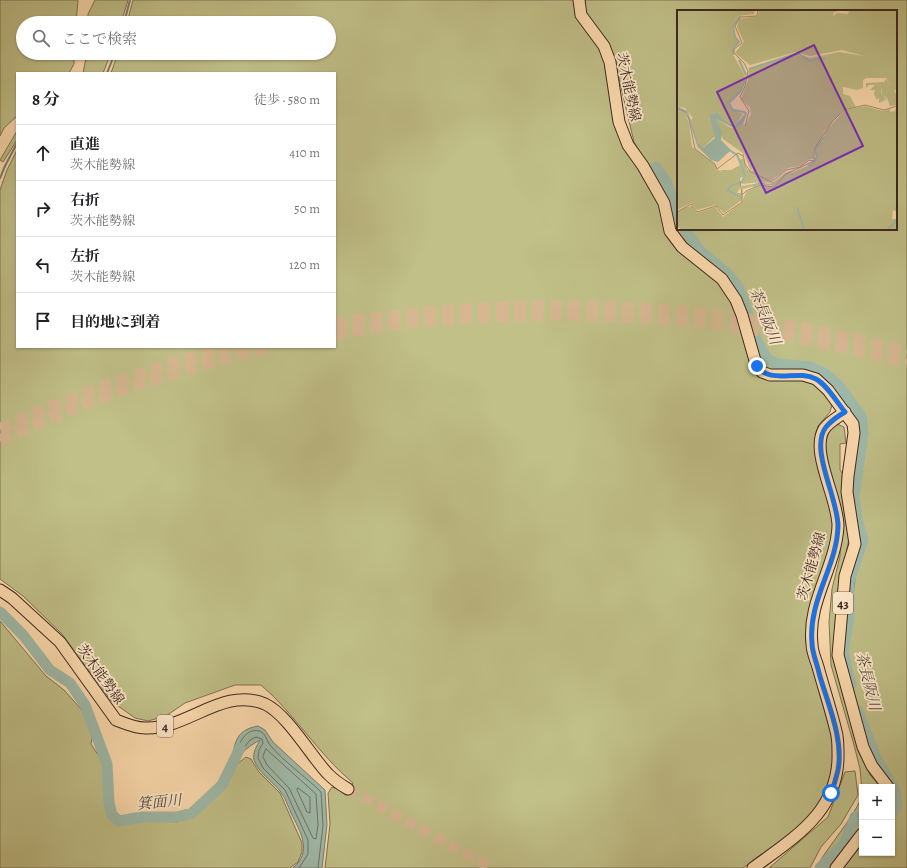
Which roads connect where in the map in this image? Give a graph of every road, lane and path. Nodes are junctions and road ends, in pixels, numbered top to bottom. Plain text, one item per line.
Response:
1 (579, 0) edge
2 (845, 412) junction
3 (0, 590) edge
4 (886, 784) edge
5 (348, 789) tunnel mouth
6 (859, 838) edge
7 (753, 868) edge
8 (836, 868) edge

1 - 2 main road, 茨木能勢線
2 - 4 main road, 43
2 - 7 main road, 茨木能勢線
3 - 5 main road, 茨木能勢線 / 4
6 - 8 main road

